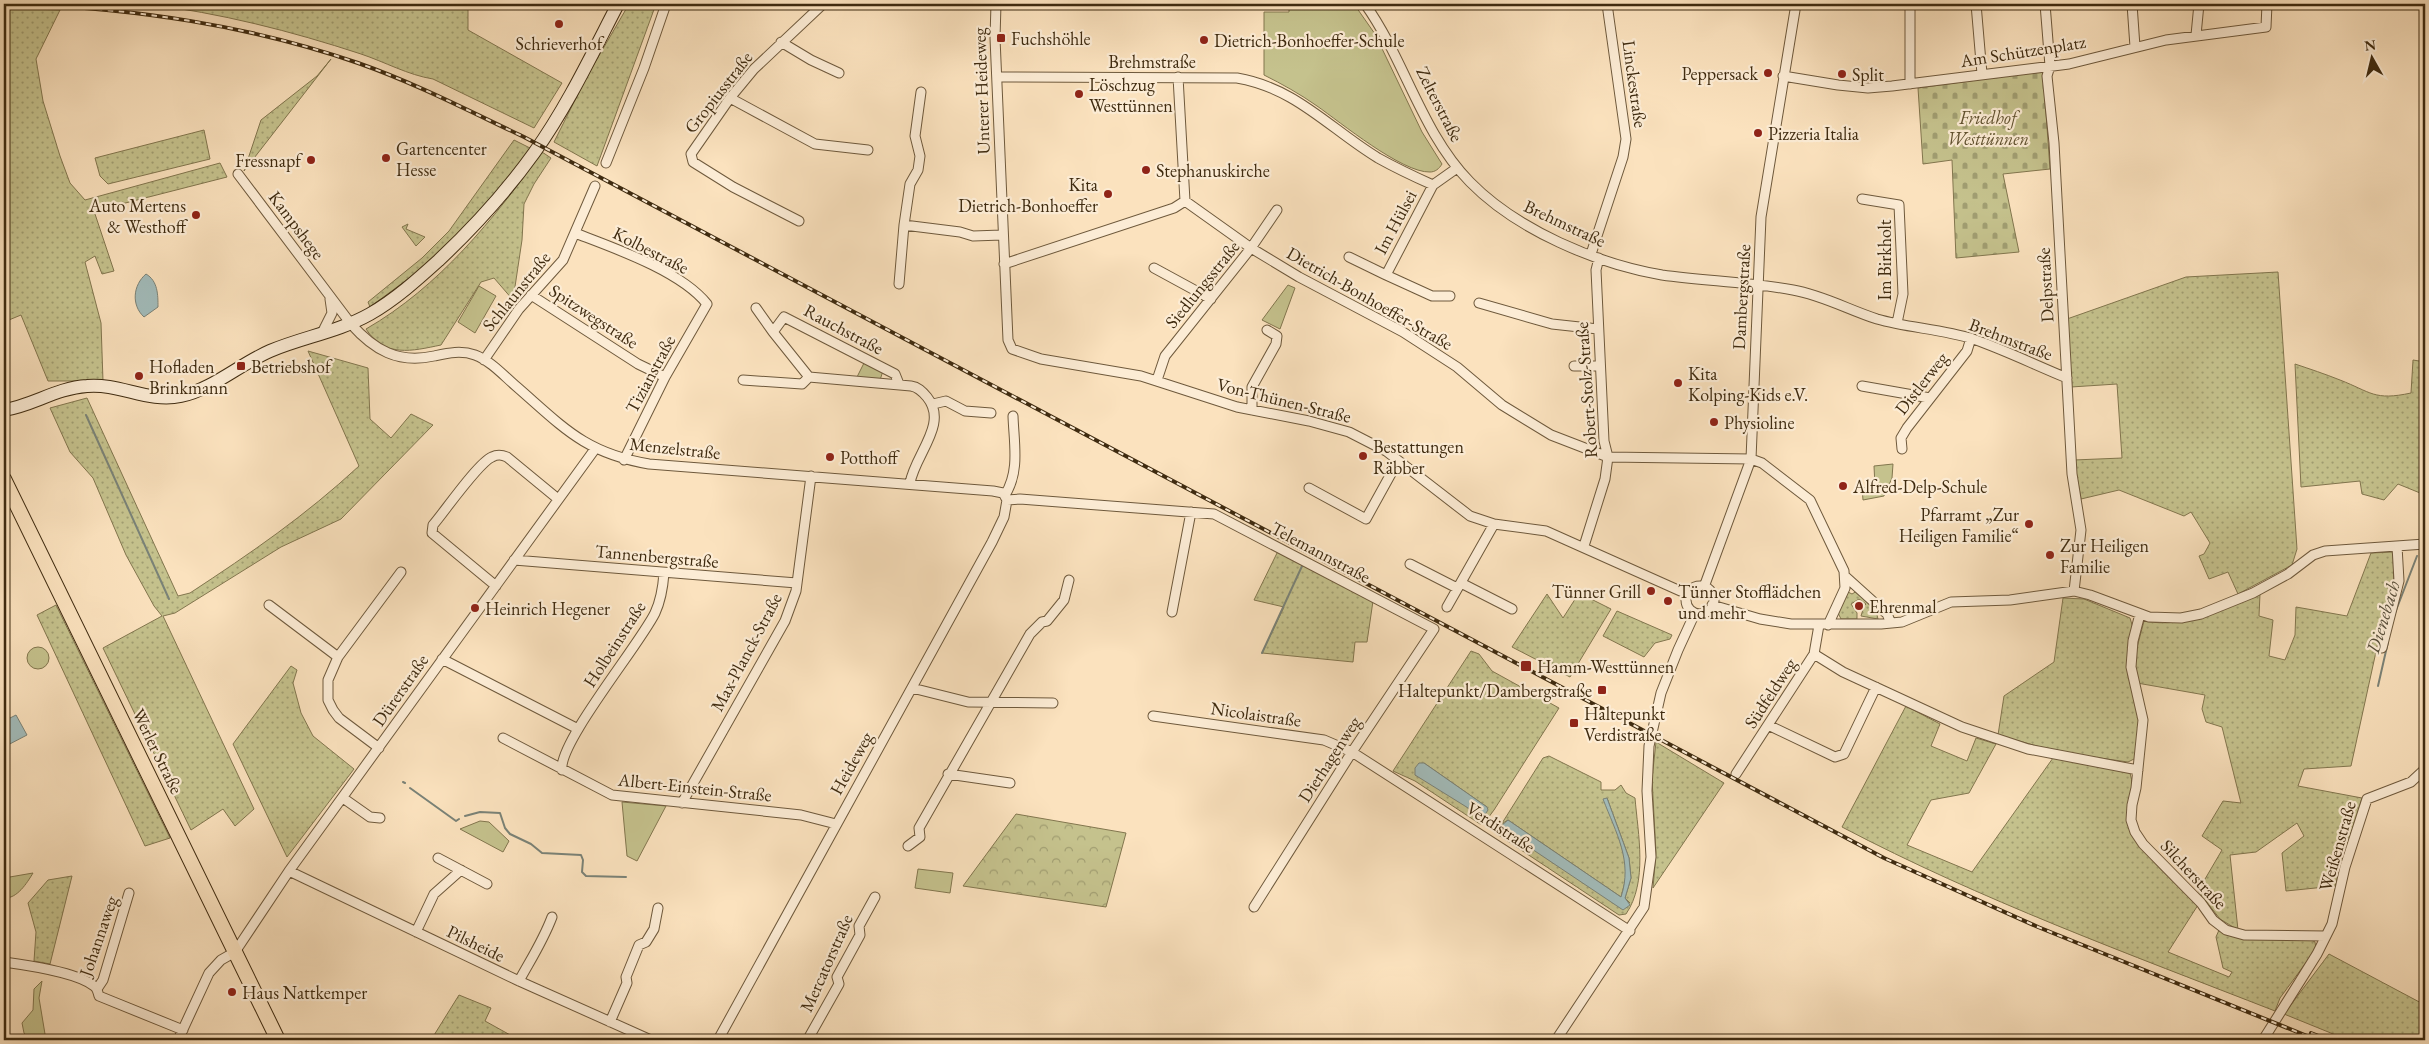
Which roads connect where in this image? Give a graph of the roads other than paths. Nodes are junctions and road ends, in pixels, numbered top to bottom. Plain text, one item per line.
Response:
1 (618, 4) edge
2 (666, 4) edge
3 (823, 4) edge
4 (996, 4) edge
5 (1365, 4) edge
6 (1608, 4) edge
7 (1796, 4) edge
8 (1910, 4) edge
9 (1976, 4) edge
10 (2045, 4) edge
11 (2132, 4) edge
12 (2199, 4) edge
13 (2267, 4) edge
14 (2196, 35) junction
15 (781, 42) junction
16 (2135, 47) junction
17 (2050, 66) junction
18 (839, 72) dead end
19 (1982, 74) junction
20 (1783, 76) junction
21 (996, 77) junction
22 (1178, 77) junction
23 (1910, 84) junction
24 (921, 92) dead end
25 (730, 98) junction
26 (868, 150) dead end
27 (606, 163) dead end
28 (1457, 168) junction
29 (238, 174) dead end
30 (1433, 185) junction
31 (595, 186) dead end
32 (1862, 199) dead end
33 (1185, 202) junction
34 (1277, 210) dead end
35 (799, 221) dead end
36 (904, 225) junction
37 (575, 233) junction
38 (1002, 235) junction
39 (1251, 248) junction
40 (1595, 256) junction
41 (1349, 257) dead end
42 (1004, 264) junction
43 (1154, 268) dead end
44 (1386, 275) junction
45 (899, 284) dead end
46 (1757, 286) junction
47 (531, 295) junction
48 (329, 296) junction
49 (1450, 296) dead end
50 (1211, 299) junction
51 (1478, 303) dead end
52 (707, 304) joint
53 (756, 308) dead end
54 (1896, 323) junction
55 (351, 324) junction
56 (1598, 329) junction
57 (1267, 330) dead end
58 (773, 332) junction
59 (320, 335) junction
60 (1971, 338) junction
61 (1017, 352) joint
62 (484, 360) junction
63 (1574, 366) dead end
64 (1600, 366) junction
65 (665, 377) junction
66 (809, 378) junction
67 (2066, 378) junction
68 (743, 380) dead end
69 (1157, 380) junction
70 (899, 384) junction
71 (1862, 386) dead end
72 (1930, 398) junction
73 (933, 404) junction
74 (1252, 410) junction
75 (6, 412) edge
76 (991, 413) dead end
77 (1013, 416) dead end
78 (595, 449) junction
79 (1902, 449) dead end
80 (1608, 456) junction
81 (1751, 459) junction
82 (624, 460) junction
83 (1398, 461) junction
84 (810, 476) junction
85 (4, 479) edge
86 (910, 483) junction
87 (1309, 488) dead end
88 (1006, 498) junction
89 (558, 499) junction
90 (1191, 512) junction
91 (1494, 524) junction
92 (2425, 544) edge
93 (1584, 546) junction
94 (2397, 546) junction
95 (514, 560) junction
96 (1410, 564) dead end
97 (401, 572) dead end
98 (664, 573) junction
99 (1846, 577) junction
100 (1069, 580) dead end
101 (797, 583) junction
102 (1459, 585) junction
103 (496, 586) junction
104 (1704, 587) junction
105 (2074, 591) junction
106 (1687, 594) junction
107 (269, 605) dead end
108 (1712, 605) junction
109 (1447, 607) dead end
110 (1512, 608) dead end
111 (1172, 612) dead end
112 (1695, 613) junction
113 (2140, 614) junction
114 (1891, 623) junction
115 (1823, 625) junction
116 (1434, 629) joint
117 (2382, 648) dead end
118 (1814, 654) junction
119 (338, 657) junction
120 (442, 659) junction
121 (1876, 687) junction
122 (912, 688) junction
123 (989, 703) junction
124 (1053, 703) dead end
125 (1153, 716) dead end
126 (1768, 725) junction
127 (578, 729) junction
128 (503, 738) dead end
129 (379, 748) junction
130 (1352, 752) junction
131 (2425, 769) edge
132 (562, 770) junction
133 (2138, 770) junction
134 (948, 774) junction
135 (1736, 774) dead end
136 (1010, 783) dead end
137 (343, 798) junction
138 (682, 803) junction
139 (380, 818) dead end
140 (836, 824) junction
141 (908, 846) dead end
142 (438, 858) dead end
143 (461, 870) junction
144 (290, 871) junction
145 (486, 884) dead end
146 (129, 892) dead end
147 (875, 896) dead end
148 (1254, 907) dead end
149 (658, 908) dead end
150 (552, 917) dead end
151 (1630, 931) junction
152 (416, 932) junction
153 (2326, 936) junction
154 (235, 952) junction
155 (4, 962) edge
156 (519, 982) junction
157 (97, 989) junction
158 (610, 1022) junction
159 (183, 1030) junction
160 (178, 1040) edge
161 (278, 1040) edge
162 (651, 1040) edge
163 (718, 1040) edge
164 (804, 1040) edge
165 (1556, 1040) edge
166 (2263, 1040) edge

1 - 55 main road
2 - 27 street
3 - 15 street, Gropiusstraße
4 - 21 street, Unterer Heideweg
5 - 28 street, Zelterstraße
6 - 40 street, Linckestraße
7 - 20 street, Dambergstraße
8 - 23 street
9 - 19 street
10 - 17 street, Delpstraße
11 - 16 street
12 - 14 street
13 - 14 street, Am Schützenplatz
14 - 16 street, Am Schützenplatz
15 - 18 street
15 - 25 street, Gropiusstraße
16 - 17 street, Am Schützenplatz
17 - 19 street, Am Schützenplatz
17 - 67 street, Delpstraße
19 - 23 street, Am Schützenplatz
20 - 23 street, Am Schützenplatz
20 - 46 street, Dambergstraße
21 - 22 street, Brehmstraße
21 - 38 street, Unterer Heideweg
22 - 30 street, Brehmstraße
22 - 33 street
24 - 36 street
25 - 26 street
25 - 35 street, Gropiusstraße
28 - 30 street
28 - 40 street, Brehmstraße
29 - 48 street, Kampshege
30 - 44 street, Im Hülsei
31 - 37 street, Schlaunstraße
32 - 54 street, Im Birkholt
33 - 39 street, Dietrich-Bonhoeffer-Straße
33 - 42 street
34 - 39 street, Siedlungsstraße
36 - 38 street
36 - 45 street
37 - 47 street, Schlaunstraße
37 - 52 street, Kolbestraße
38 - 42 street, Unterer Heideweg
39 - 50 street, Siedlungsstraße
39 - 80 street, Dietrich-Bonhoeffer-Straße
40 - 46 street, Brehmstraße
40 - 56 street, Robert-Stolz-Straße
41 - 44 street, Im Hülsei
42 - 61 street, Unterer Heideweg
43 - 50 street
44 - 49 street, Im Hülsei
46 - 54 street, Brehmstraße
46 - 81 street, Dambergstraße
47 - 62 street, Schlaunstraße
47 - 65 street, Spitzwegstraße
48 - 55 street, Kampshege
48 - 59 street
50 - 69 street, Siedlungsstraße
51 - 56 street
52 - 65 street, Tizianstraße
53 - 58 street
54 - 60 street, Brehmstraße
55 - 59 main road
55 - 62 street, Menzelstraße
56 - 64 street, Robert-Stolz-Straße
57 - 74 street
58 - 66 street
58 - 70 street, Rauchstraße
59 - 75 main road
60 - 67 street, Brehmstraße
60 - 72 street, Distlerweg
61 - 69 street, Von-Thünen-Straße
62 - 78 street, Menzelstraße
63 - 64 street
64 - 80 street, Robert-Stolz-Straße
65 - 82 street, Tizianstraße
66 - 68 street, Rauchstraße
66 - 70 street, Rauchstraße
67 - 105 street, Delpstraße
69 - 74 street, Von-Thünen-Straße
70 - 73 street, Rauchstraße
71 - 72 street
72 - 79 street, Distlerweg
73 - 76 street
73 - 86 street
74 - 83 street, Von-Thünen-Straße
77 - 88 street, Heideweg
78 - 82 street, Menzelstraße
78 - 89 street, Dürerstraße
80 - 81 street, Dietrich-Bonhoeffer-Straße
80 - 93 street, Robert-Stolz-Straße
81 - 99 street
81 - 104 street, Dambergstraße
82 - 84 street, Menzelstraße
83 - 87 street
83 - 91 street, Von-Thünen-Straße
84 - 86 street, Menzelstraße
84 - 101 street, Max-Planck-Straße
85 - 154 main road, Werler Straße
86 - 88 street, Menzelstraße
88 - 90 street, Telemannstraße
88 - 122 street, Heideweg
89 - 95 street, Dürerstraße
89 - 103 street
90 - 111 street
90 - 116 street, Telemannstraße
91 - 93 street, Von-Thünen-Straße
91 - 102 street
92 - 94 street
93 - 106 street, Von-Thünen-Straße
94 - 113 street
94 - 117 street
95 - 98 street, Tannenbergstraße
95 - 103 street, Dürerstraße
96 - 102 street
97 - 119 street
98 - 101 street, Tannenbergstraße
98 - 127 street, Holbeinstraße
99 - 114 street
99 - 115 street, Südfeldweg
100 - 123 street
101 - 138 street, Max-Planck-Straße
102 - 109 street
102 - 110 street
103 - 120 street, Dürerstraße
104 - 106 street
104 - 108 street
105 - 113 street
105 - 114 street
106 - 112 street
107 - 119 street
108 - 112 street
108 - 115 street
112 - 151 street
113 - 133 street, Silcherstraße
114 - 115 street
115 - 118 street, Südfeldweg
116 - 130 street, Dierhagenweg
118 - 121 street
118 - 126 street, Südfeldweg
119 - 129 street
120 - 127 street
120 - 129 street, Dürerstraße
121 - 126 street
121 - 133 street
122 - 123 street
122 - 140 street, Heideweg
123 - 124 street
123 - 134 street
125 - 130 street, Nicolaistraße
126 - 135 street, Südfeldweg
127 - 132 street, Holbeinstraße
128 - 132 street, Albert-Einstein-Straße
129 - 137 street, Dürerstraße
130 - 148 street, Dierhagenweg
130 - 151 street, Verdistraße
131 - 153 street, Weißenstraße
132 - 138 street, Albert-Einstein-Straße
133 - 153 street, Silcherstraße
134 - 136 street
134 - 141 street
137 - 139 street
137 - 144 street, Dürerstraße
138 - 140 street, Albert-Einstein-Straße
140 - 163 street, Heideweg
142 - 143 street
143 - 145 street
143 - 152 street
144 - 152 street, Pilsheide
144 - 154 street, Dürerstraße
146 - 157 street, Johannaweg
147 - 164 street, Mercatorstraße
149 - 158 street
150 - 156 street
151 - 165 street
152 - 156 street, Pilsheide
153 - 166 street
154 - 159 street, Dürerstraße
154 - 161 main road, Werler Straße
155 - 157 street
156 - 158 street, Pilsheide
157 - 159 street
158 - 162 street, Pilsheide
159 - 160 street, Dürerstraße

